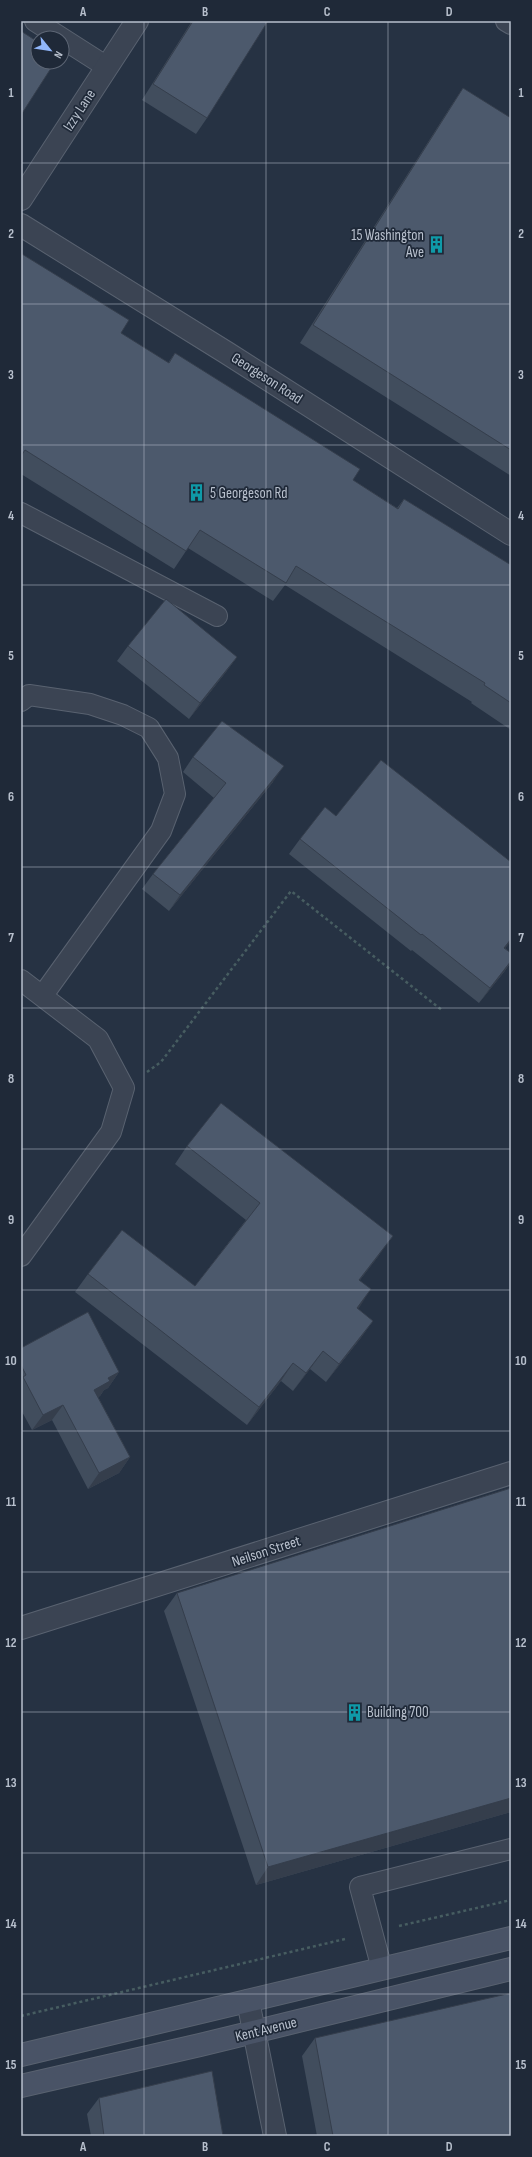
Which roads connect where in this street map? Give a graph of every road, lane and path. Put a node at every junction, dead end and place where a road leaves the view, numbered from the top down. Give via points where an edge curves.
1 (36, 21) edge
2 (137, 21) edge
3 (506, 21) edge
4 (511, 24) edge
5 (108, 67) junction
6 (21, 199) edge
7 (21, 225) edge
8 (21, 513) edge
9 (511, 534) edge
10 (217, 616) dead end
11 (21, 701) edge
12 (21, 980) edge
13 (42, 995) junction
14 (443, 1011) dead end
15 (124, 1088) junction
16 (21, 1256) edge
17 (511, 1473) edge
18 (21, 1628) edge
19 (511, 1849) edge
20 (511, 1900) edge
21 (372, 1933) junction
22 (511, 1938) edge
23 (382, 1969) junction
24 (511, 1969) edge
25 (248, 2001) junction
26 (21, 2016) edge
27 (255, 2032) junction
28 (21, 2055) edge
29 (21, 2086) edge
30 (275, 2136) edge

1 - 5 lane
2 - 5 street, Izzy Lane
3 - 4 lane
5 - 6 street, Izzy Lane
7 - 9 street, Georgeson Road
8 - 10 lane
11 - 13 lane via 29,695 90,704 123,715 149,728 168,758 175,794 161,831
12 - 13 lane
13 - 15 lane via 98,1039
14 - 15 path via 291,892 161,1062
15 - 16 lane via 111,1132
17 - 18 street, Neilson Street
19 - 21 lane via 360,1887
20 - 21 path
21 - 23 lane
21 - 26 path
22 - 23 main road, Kent Avenue
23 - 25 main road, Kent Avenue
24 - 27 main road, Kent Avenue
25 - 27 street
25 - 28 main road, Kent Avenue
27 - 29 main road, Kent Avenue
27 - 30 street

